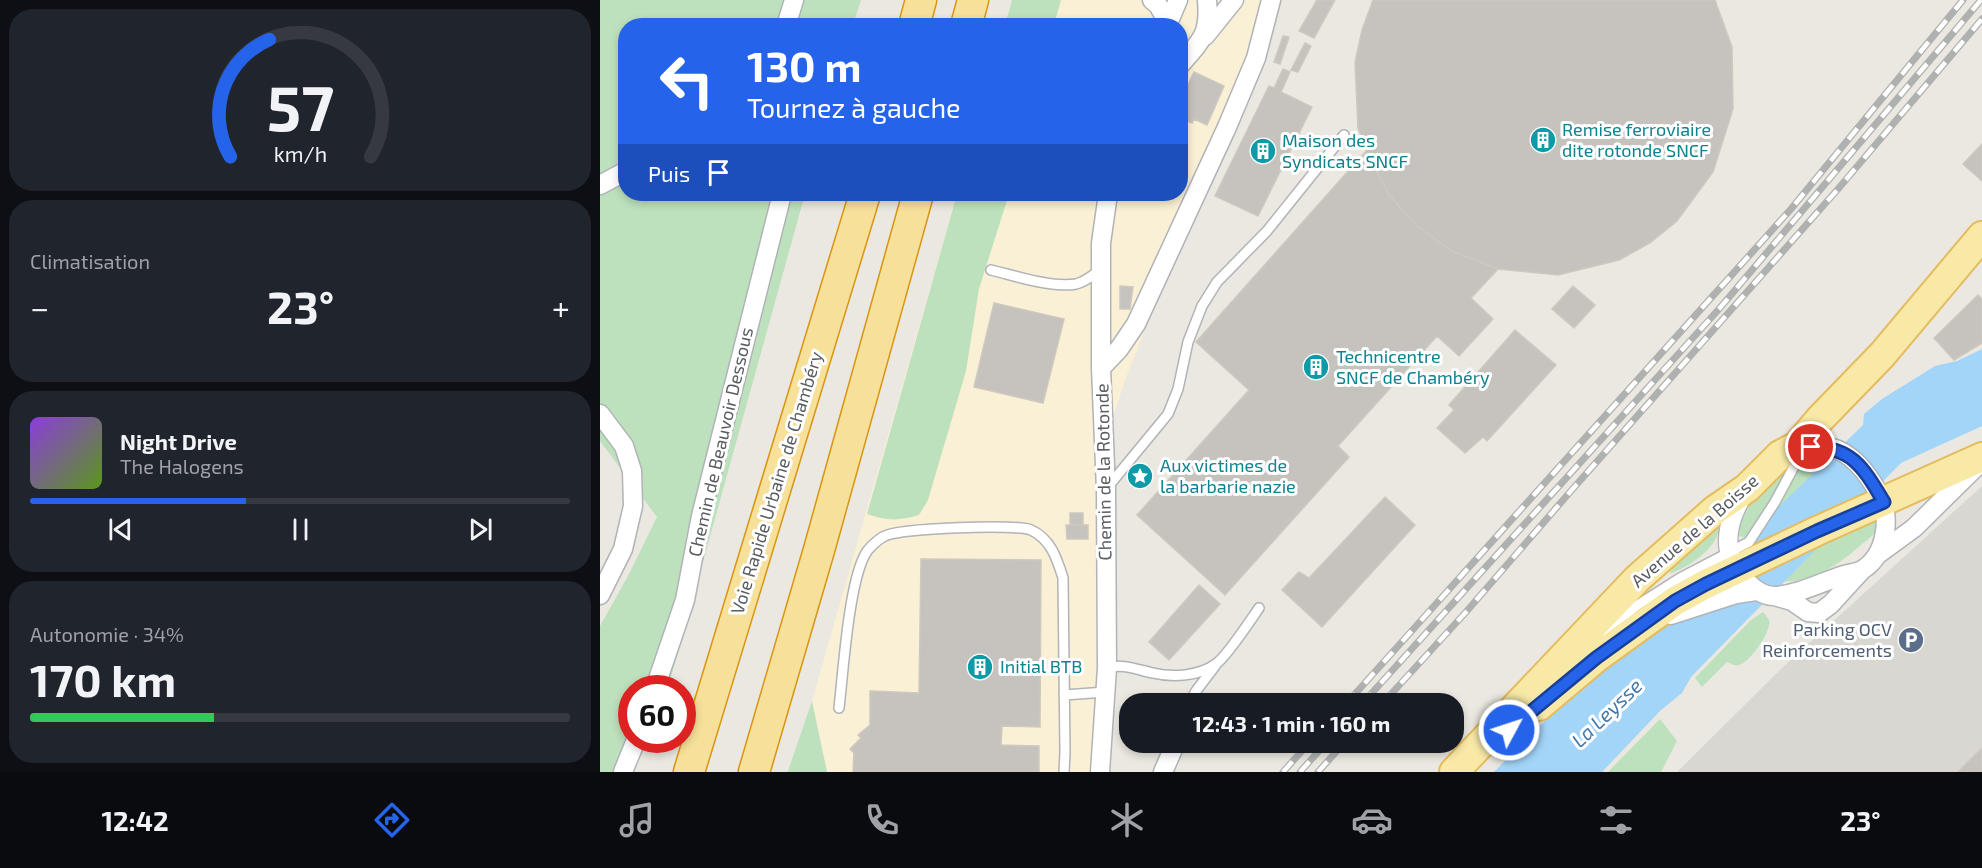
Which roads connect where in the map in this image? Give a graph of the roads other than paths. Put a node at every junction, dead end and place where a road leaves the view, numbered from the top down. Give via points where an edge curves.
1 (794, 0) edge
2 (905, 0) edge
3 (921, 0) edge
4 (973, 0) edge
5 (1152, 0) edge
6 (1178, 0) edge
7 (1207, 0) edge
8 (1234, 0) edge
9 (1271, 0) edge
10 (788, 18) edge
11 (902, 18) edge
12 (916, 18) edge
13 (968, 18) edge
14 (1165, 18) edge
15 (1170, 18) edge
16 (1202, 39) junction
17 (1188, 56) edge
18 (1344, 135) dead end
19 (618, 175) edge
20 (600, 185) edge
21 (780, 201) edge
22 (863, 201) edge
23 (916, 201) edge
24 (1107, 201) edge
25 (1982, 236) edge
26 (992, 270) dead end
27 (1100, 270) junction
28 (1101, 368) junction
29 (600, 414) edge
30 (1797, 446) junction
31 (1982, 459) edge
32 (1747, 488) junction
33 (1106, 490) junction
34 (1884, 502) junction
35 (1732, 562) junction
36 (1868, 564) junction
37 (1764, 594) junction
38 (600, 595) edge
39 (1259, 608) dead end
40 (1636, 630) junction
41 (1594, 641) dead end
42 (1585, 648) dead end
43 (1218, 663) junction
44 (1107, 668) junction
45 (659, 675) edge
46 (1106, 692) junction
47 (1195, 693) edge
48 (1064, 695) junction
49 (1543, 702) junction
50 (839, 708) dead end
51 (1103, 751) junction
52 (631, 753) edge
53 (1171, 753) edge
54 (623, 772) edge
55 (689, 772) edge
56 (754, 772) edge
57 (1064, 772) edge
58 (1100, 772) edge
59 (1114, 772) edge
60 (1163, 772) edge
61 (1456, 772) edge

1 - 10 street
2 - 11 highway
3 - 12 highway
4 - 13 highway
5 - 14 street
6 - 15 street
7 - 16 street via 1208,20
8 - 16 street
9 - 28 street via 1256,58 1141,314 1119,349
16 - 17 street
18 - 33 lane via 1267,231 1217,282 1202,306 1188,342 1168,414
19 - 20 street
21 - 45 street, Chemin de Beauvoir Dessous via 700,516 685,600
22 - 55 highway, Voie Rapide Urbaine de Chambéry
23 - 56 highway
24 - 27 street, Chemin de la Rotonde
25 - 30 main road, Avenue de la Boisse via 1882,355
26 - 27 lane via 1044,282 1074,284
27 - 28 street, Chemin de la Rotonde
28 - 33 street, Chemin de la Rotonde
29 - 38 street via 624,446 632,471 633,506 623,549
30 - 32 main road, Avenue de la Boisse via 1780,455
30 - 34 street via 1828,447 1845,453
30 - 35 lane via 1797,461 1775,502
31 - 34 main road
31 - 36 street via 1914,528
32 - 35 street via 1728,529
32 - 61 main road, Avenue de la Boisse via 1715,510 1637,579
33 - 44 street, Chemin de la Rotonde
34 - 35 main road
34 - 36 street via 1887,528
35 - 37 street
35 - 40 main road
35 - 41 lane via 1680,578 1636,606
36 - 37 street via 1790,593
36 - 37 street via 1819,614
37 - 40 street via 1736,594 1679,611
39 - 43 lane
40 - 49 main road
42 - 49 lane
43 - 44 lane via 1182,676 1116,665
43 - 47 lane
44 - 46 street, Chemin de la Rotonde
46 - 48 lane
46 - 51 street, Chemin de la Rotonde
48 - 50 lane via 1063,578 1045,539 1030,529 906,530 885,536 867,551 856,580
48 - 57 lane
49 - 61 main road
51 - 58 street, Chemin de la Rotonde
51 - 59 street
52 - 54 street
53 - 60 street

